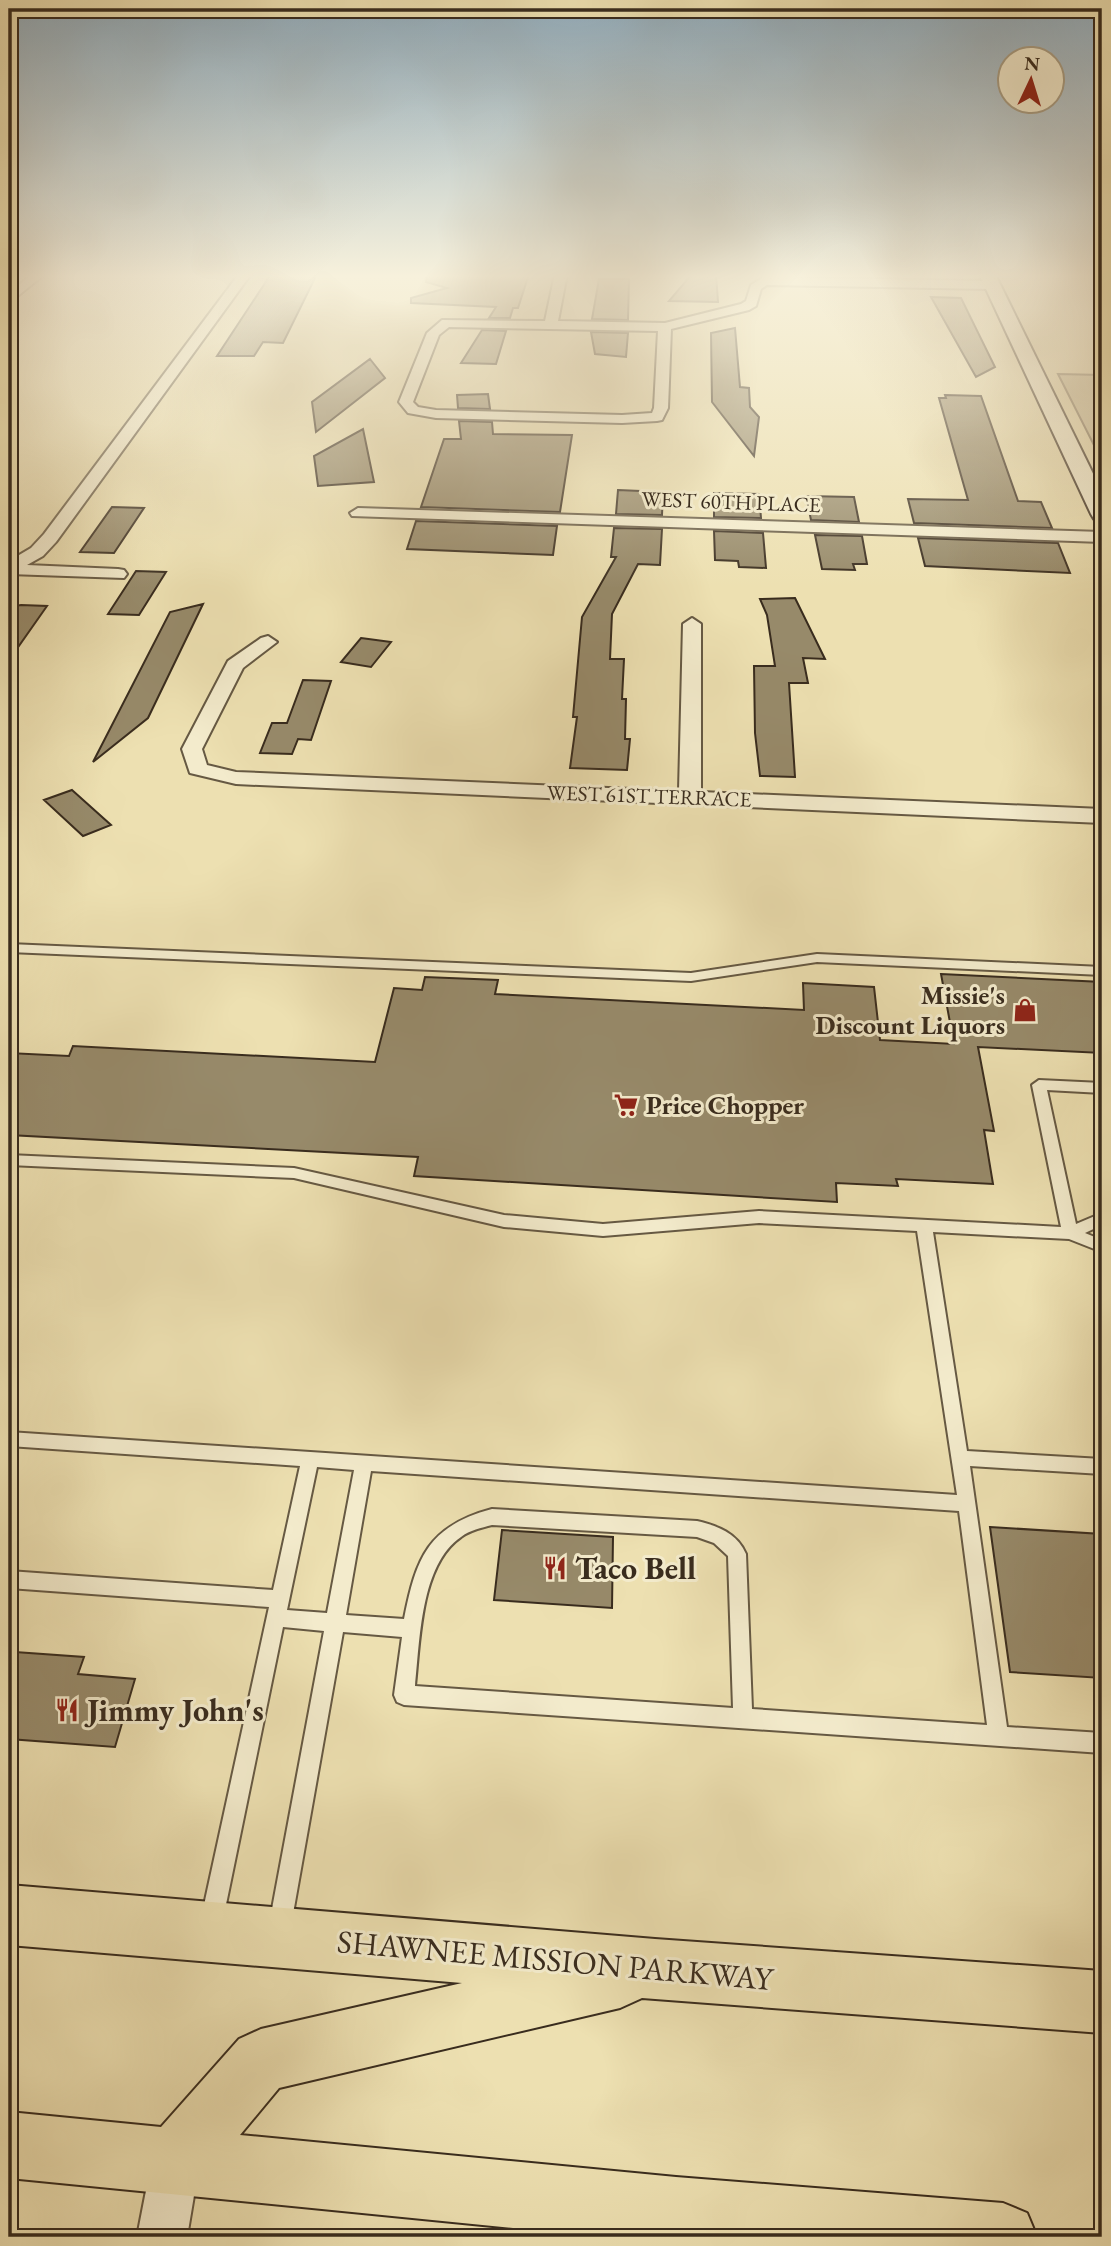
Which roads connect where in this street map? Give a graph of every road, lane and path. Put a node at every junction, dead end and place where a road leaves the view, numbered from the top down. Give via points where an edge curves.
1 (168, 379) edge
2 (415, 379) edge
3 (662, 379) edge
4 (1042, 379) edge
5 (1094, 478) edge
6 (358, 513) dead end
7 (1102, 514) edge
8 (1102, 537) edge
9 (9, 569) edge
10 (118, 574) dead end
11 (692, 624) dead end
12 (268, 642) dead end
13 (690, 797) junction
14 (1102, 816) edge
15 (9, 948) edge
16 (1102, 971) edge
17 (1102, 1088) edge
18 (9, 1160) edge
19 (1102, 1219) edge
20 (924, 1225) junction
21 (1070, 1233) junction
22 (1102, 1246) edge
23 (9, 1439) edge
24 (310, 1458) junction
25 (960, 1458) junction
26 (364, 1463) junction
27 (1102, 1466) edge
28 (967, 1504) junction
29 (9, 1579) edge
30 (278, 1609) junction
31 (334, 1624) junction
32 (412, 1629) junction
33 (743, 1718) junction
34 (998, 1736) junction
35 (1102, 1743) edge
36 (9, 1915) edge
37 (209, 1931) junction
38 (278, 1937) junction
39 (654, 1969) junction
40 (1102, 2002) edge
41 (9, 2145) edge
42 (176, 2160) junction
43 (162, 2237) edge
44 (1003, 2237) edge

1 - 9 street via 50,538
2 - 3 street via 406,402 413,410 622,419 657,417
4 - 5 main road
5 - 7 main road
6 - 8 street, WEST 60TH PLACE
9 - 10 street
11 - 13 street
12 - 13 street, WEST 61ST TERRACE via 235,665 192,748 197,769 236,778
13 - 14 street, WEST 61ST TERRACE
15 - 16 lane via 691,977 817,958
17 - 21 lane via 1039,1085
18 - 20 lane via 294,1173 504,1222 603,1230 759,1217
19 - 21 lane
20 - 21 lane
20 - 25 lane
21 - 22 lane
23 - 24 lane
24 - 26 lane
24 - 30 lane
25 - 27 lane
25 - 28 lane
26 - 28 lane
26 - 31 lane
28 - 34 lane
29 - 30 lane
30 - 31 lane
30 - 37 lane
31 - 32 lane
31 - 38 lane
32 - 33 lane via 404,1695
32 - 33 lane via 427,1565 450,1534 478,1519 684,1528 717,1534 737,1554
33 - 34 lane
34 - 35 lane
36 - 37 highway, SHAWNEE MISSION PARKWAY
37 - 38 highway, SHAWNEE MISSION PARKWAY
38 - 39 highway, SHAWNEE MISSION PARKWAY
39 - 40 highway, SHAWNEE MISSION PARKWAY
39 - 42 highway via 261,2061
41 - 42 highway
42 - 43 street
42 - 44 highway via 676,2211

